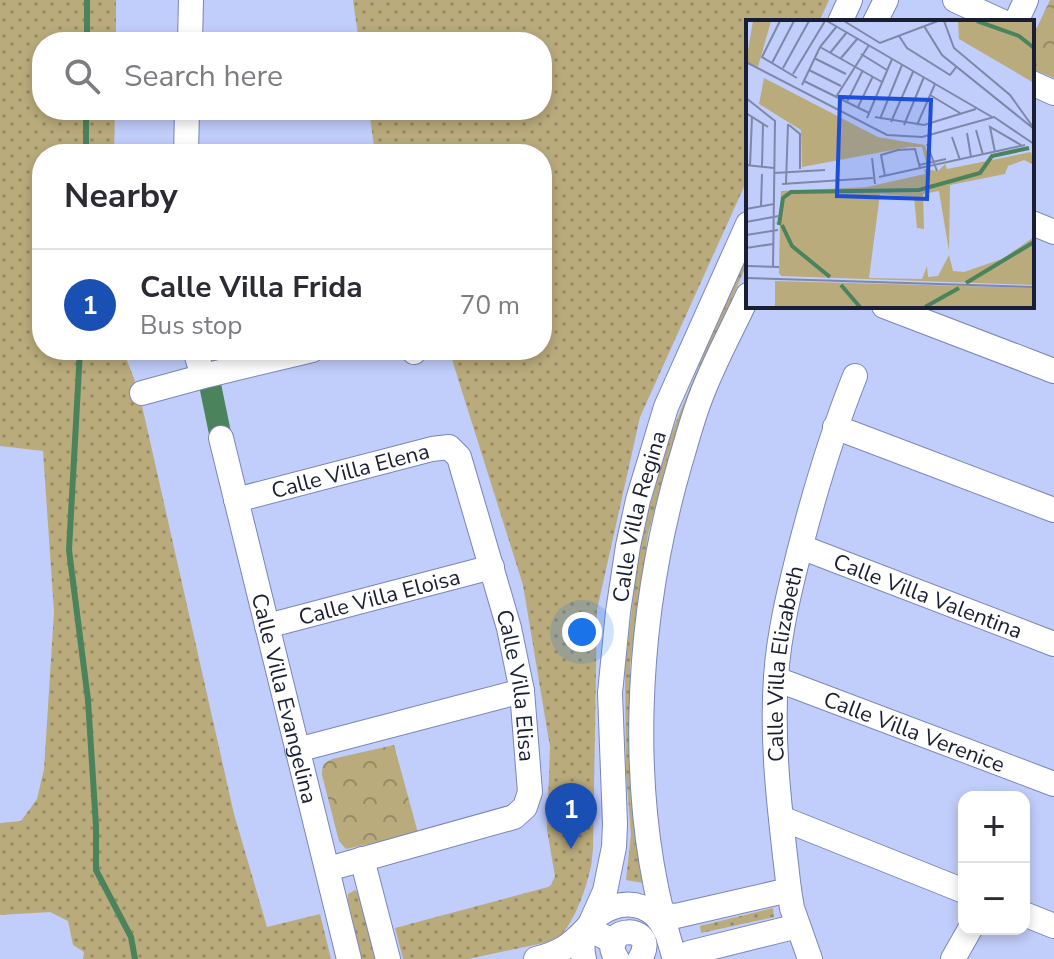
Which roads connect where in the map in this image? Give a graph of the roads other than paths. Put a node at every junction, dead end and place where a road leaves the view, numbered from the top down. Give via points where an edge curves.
1 (191, 0) edge
2 (850, 0) edge
3 (955, 0) edge
4 (1026, 0) edge
5 (841, 20) edge
6 (999, 20) edge
7 (1017, 20) edge
8 (190, 32) edge
9 (1034, 84) edge
10 (1054, 93) edge
11 (193, 120) edge
12 (188, 144) edge
13 (1034, 224) edge
14 (746, 228) edge
15 (1054, 232) edge
16 (746, 299) edge
17 (892, 308) edge
18 (198, 360) edge
19 (270, 360) edge
20 (1054, 371) edge
21 (203, 376) junction
22 (855, 376) dead end
23 (142, 393) dead end
24 (835, 427) junction
25 (221, 438) dead end
26 (459, 457) joint
27 (236, 500) junction
28 (1054, 510) edge
29 (801, 547) junction
30 (492, 567) junction
31 (267, 626) junction
32 (1054, 644) edge
33 (776, 679) junction
34 (522, 691) junction
35 (297, 750) junction
36 (1054, 784) edge
37 (781, 818) junction
38 (362, 859) junction
39 (328, 869) junction
40 (958, 889) edge
41 (789, 890) junction
42 (1030, 916) edge
43 (798, 926) junction
44 (1054, 926) edge
45 (967, 935) edge
46 (632, 942) edge
47 (349, 959) edge
48 (388, 959) edge
49 (536, 959) edge
50 (810, 959) edge
51 (953, 959) edge

1 - 8 street
2 - 5 street
3 - 6 street
4 - 7 street
9 - 10 street
11 - 12 street
13 - 15 street
14 - 46 street, Calle Villa Regina via 666,407 635,516 618,612 610,693 614,847 605,891
16 - 46 street, Calle Villa Regina via 689,432 649,603 641,734 648,831
17 - 20 street
18 - 21 street
19 - 21 street
21 - 23 street
22 - 24 street, Calle Villa Elizabeth
24 - 28 street
24 - 29 street, Calle Villa Elizabeth
25 - 27 street, Calle Villa Evangelina
26 - 27 street, Calle Villa Elena via 442,447
26 - 30 street, Calle Villa Elisa
27 - 31 street, Calle Villa Evangelina
29 - 32 street, Calle Villa Valentina
29 - 33 street, Calle Villa Elizabeth
30 - 31 street, Calle Villa Eloisa
30 - 34 street, Calle Villa Elisa
31 - 35 street, Calle Villa Evangelina
33 - 36 street, Calle Villa Verenice
33 - 37 street, Calle Villa Elizabeth
34 - 35 street
34 - 38 street, Calle Villa Elisa via 530,792 520,812
35 - 39 street, Calle Villa Evangelina
37 - 40 street
37 - 41 street, Calle Villa Elizabeth
38 - 39 street, Calle Villa Elisa
38 - 48 street
39 - 47 street, Calle Villa Evangelina
41 - 43 street, Calle Villa Elizabeth
41 - 46 street via 684,915
42 - 44 street
43 - 46 street via 689,953
43 - 50 street, Calle Villa Elizabeth
45 - 51 street
46 - 49 street via 563,950

